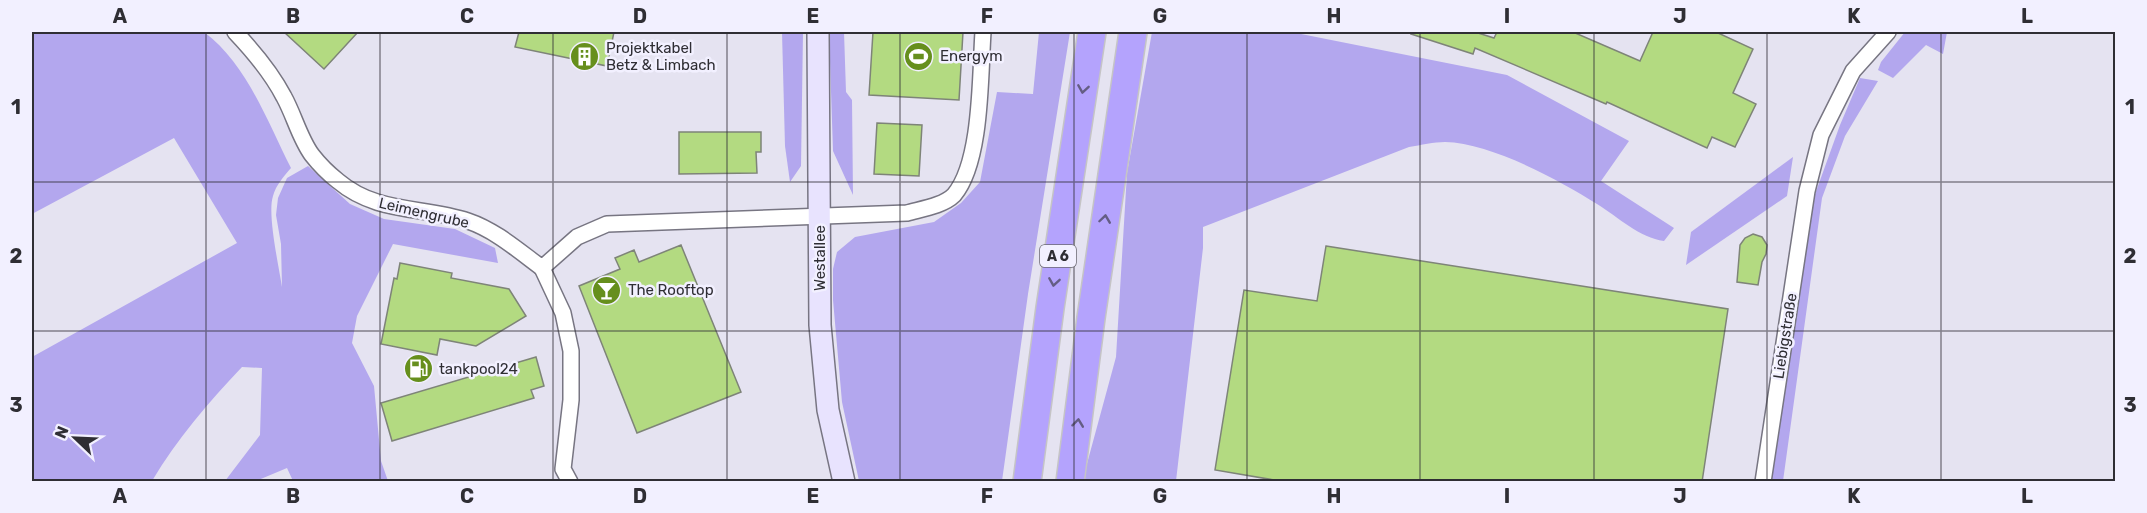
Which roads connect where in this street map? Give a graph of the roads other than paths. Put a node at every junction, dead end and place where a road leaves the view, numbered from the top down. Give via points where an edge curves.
1 (235, 32) edge
2 (818, 32) edge
3 (984, 32) edge
4 (1092, 32) edge
5 (1133, 32) edge
6 (1888, 32) edge
7 (820, 217) junction
8 (542, 268) junction
9 (570, 482) edge
10 (844, 482) edge
11 (1027, 482) edge
12 (1070, 482) edge
13 (1763, 482) edge

1 - 8 street, Leimengrube via 260,58 285,98 311,155 339,182 389,207 470,222 506,241
2 - 7 main road, Westallee
3 - 7 street via 975,144 965,177 952,196 935,206 906,213
4 -> 11 highway, A 6
12 -> 5 highway, A 6
6 - 13 street, Liebigstraße via 1853,71 1821,135 1807,191
7 - 8 street via 607,224 577,237
7 - 10 main road, Westallee via 820,325 828,410
8 - 9 street, Leimengrube via 563,313 571,351 571,400 563,469

